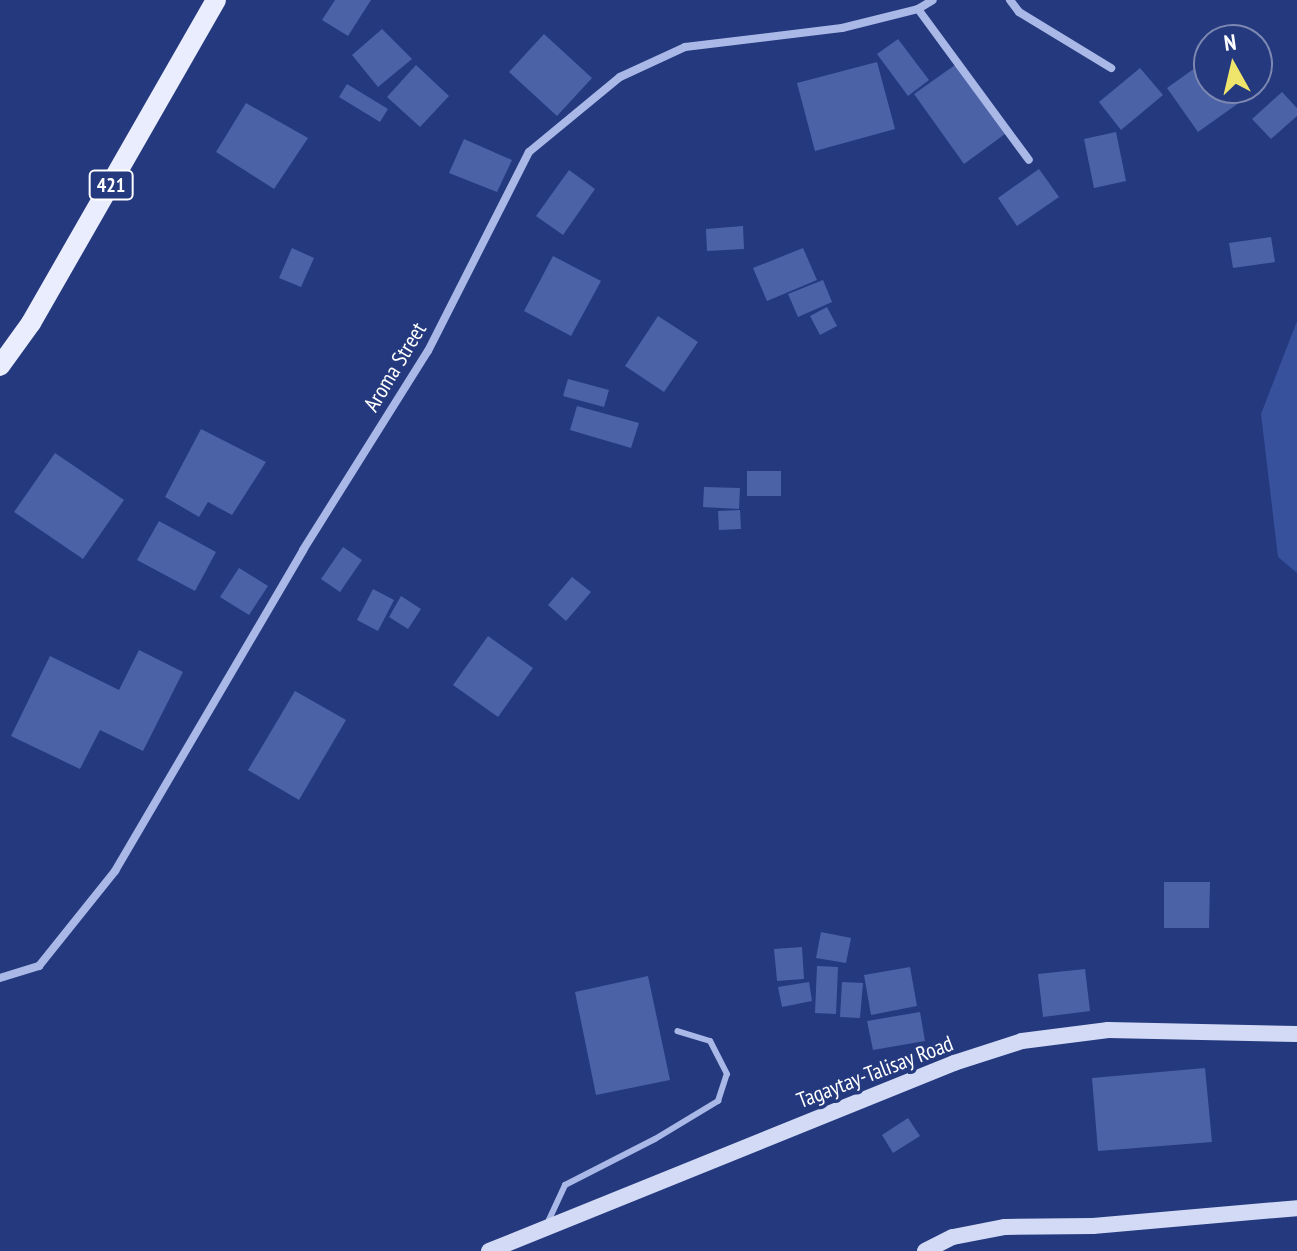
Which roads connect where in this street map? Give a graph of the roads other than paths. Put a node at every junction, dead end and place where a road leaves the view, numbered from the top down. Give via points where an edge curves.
1 (216, 0) edge
2 (933, 0) edge
3 (1010, 0) edge
4 (918, 9) junction
5 (1111, 68) dead end
6 (1029, 160) dead end
7 (0, 366) edge
8 (0, 978) edge
9 (678, 1031) dead end
10 (1297, 1034) edge
11 (1297, 1208) edge
12 (546, 1226) junction
13 (489, 1251) edge
14 (925, 1251) edge

1 - 7 main road, 421 via 31,323
2 - 4 street, Aroma Street
3 - 5 street via 1019,12
4 - 6 street
4 - 8 street, Aroma Street via 842,28 685,47 620,77 529,152 428,351 303,550 115,871 39,966
9 - 12 lane via 710,1041 727,1074 718,1101 565,1185
10 - 12 main road, Tagaytay-Talisay Road via 1108,1030 1022,1041 954,1063
11 - 14 main road via 978,1230
12 - 13 main road, Tagaytay-Talisay Road

